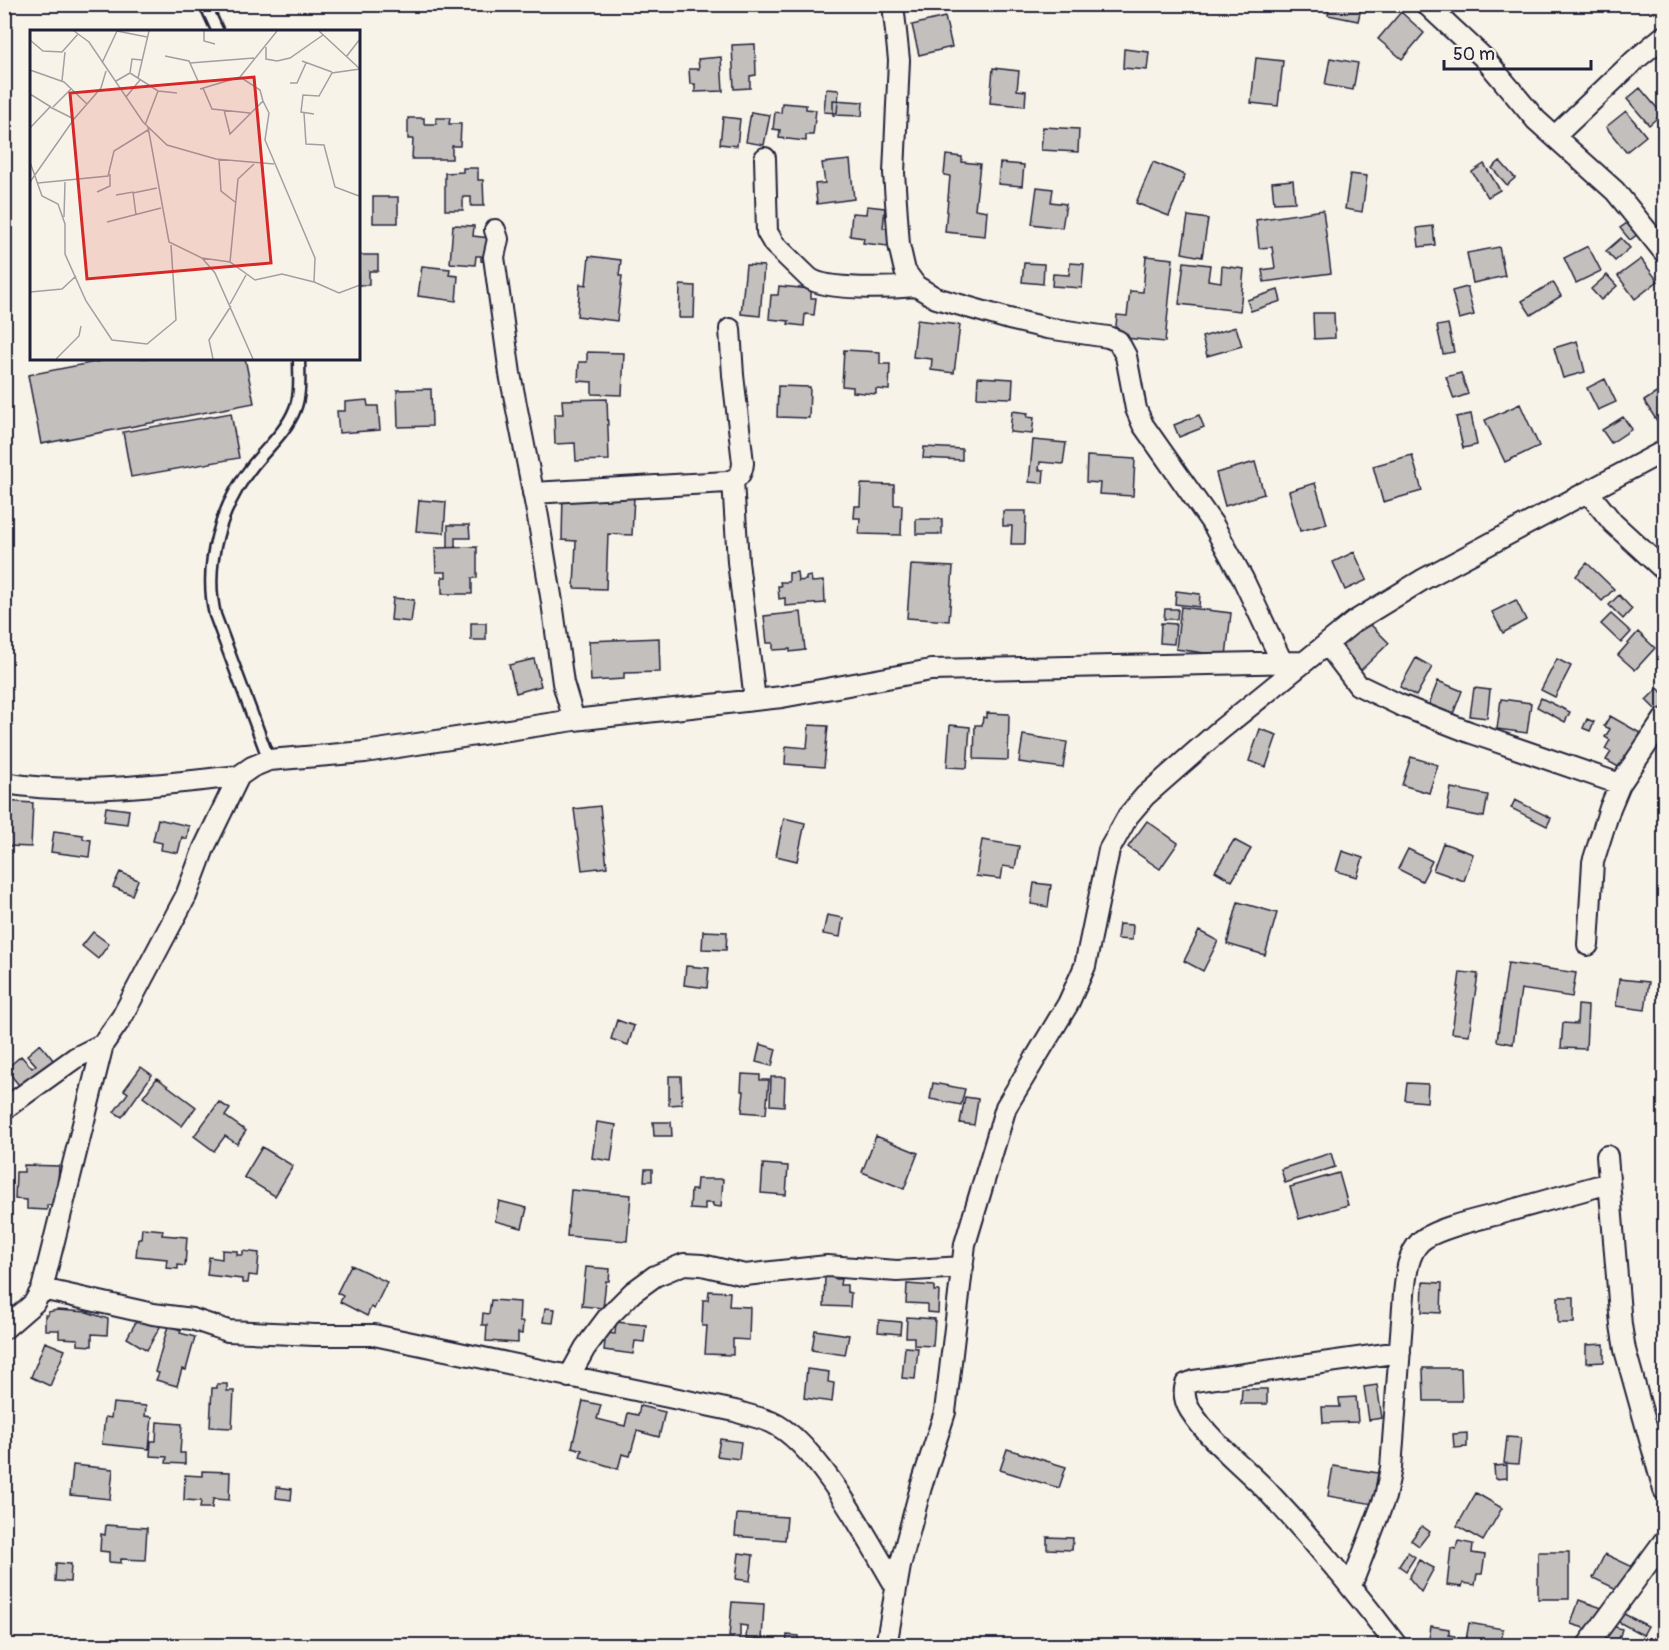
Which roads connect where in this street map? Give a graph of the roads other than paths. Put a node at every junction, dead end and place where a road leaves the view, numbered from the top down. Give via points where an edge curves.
1 (205, 4) edge
2 (893, 4) edge
3 (1433, 7) edge
4 (217, 30) edge
5 (1665, 36) edge
6 (1555, 136) junction
7 (765, 158) dead end
8 (495, 230) dead end
9 (1665, 252) edge
10 (916, 286) junction
11 (730, 329) dead end
12 (299, 360) edge
13 (1665, 451) edge
14 (733, 480) junction
15 (1588, 492) junction
16 (533, 493) junction
17 (1665, 570) edge
18 (1327, 644) junction
19 (1282, 662) junction
20 (1303, 662) junction
21 (755, 700) junction
22 (1665, 718) edge
23 (574, 720) junction
24 (269, 760) junction
25 (239, 776) junction
26 (4, 783) edge
27 (1620, 784) junction
28 (1588, 945) dead end
29 (103, 1044) junction
30 (4, 1109) edge
31 (1607, 1156) dead end
32 (1609, 1183) junction
33 (963, 1267) junction
34 (42, 1289) junction
35 (4, 1329) edge
36 (1400, 1352) junction
37 (569, 1377) junction
38 (1665, 1490) edge
39 (1665, 1541) edge
40 (1351, 1586) junction
41 (896, 1587) junction
42 (886, 1646) edge
43 (1397, 1646) edge
44 (1587, 1646) edge

1 - 4 lane
2 - 10 street via 899,60 894,173 899,245 905,271
3 - 6 street
5 - 6 street
6 - 9 street via 1615,191
7 - 10 street via 767,232 809,278 850,287
8 - 16 street via 498,239 494,257 510,374
10 - 19 street via 936,298 1009,319 1118,341 1126,356 1143,425 1214,526
11 - 14 street via 743,463 743,472
12 - 24 lane via 294,412 238,485 221,526 210,572 215,615
13 - 15 street
14 - 16 street
14 - 21 street via 738,562
15 - 17 street via 1613,523
15 - 18 street via 1424,579 1355,621
16 - 23 street via 563,683
18 - 20 street
18 - 27 street via 1358,685 1469,732
19 - 20 street
19 - 21 street via 931,670
20 - 33 street via 1145,796 1128,816 1109,850 1085,966 1068,1004 1006,1107 965,1244
21 - 23 street
22 - 27 street
23 - 24 street via 365,752
24 - 25 street
25 - 26 street via 95,790
25 - 29 street via 186,896 122,1017
27 - 28 street via 1593,862
29 - 30 street via 75,1058
29 - 34 street
31 - 32 street
32 - 36 street via 1462,1223 1421,1241 1407,1271
32 - 38 street via 1624,1342
33 - 37 street via 897,1271 827,1266 745,1275 684,1264 655,1276 633,1292 609,1316
33 - 41 street via 945,1412
34 - 35 street via 34,1303
34 - 37 street via 192,1319 228,1331 374,1335
36 - 40 street via 1389,1478
36 - 40 street via 1194,1381 1186,1384 1183,1393 1190,1409 1226,1453 1267,1491
37 - 41 street via 735,1411 772,1423 806,1448 834,1485
39 - 44 street
40 - 43 street
41 - 42 street

